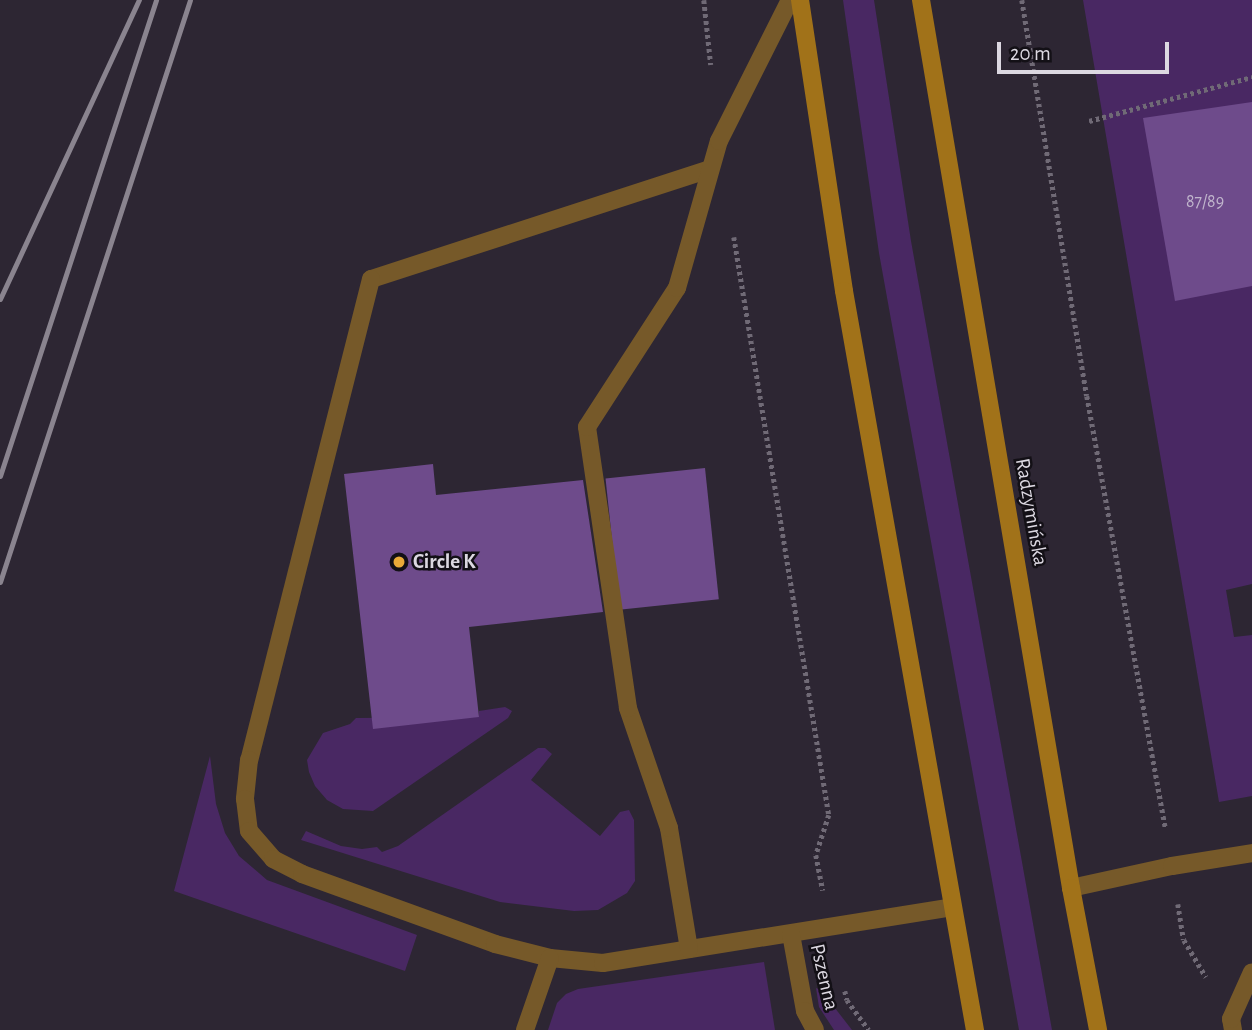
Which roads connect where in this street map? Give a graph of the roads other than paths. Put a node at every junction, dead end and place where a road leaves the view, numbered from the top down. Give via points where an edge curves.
1 (790, 0) edge
2 (800, 0) edge
3 (922, 0) edge
4 (710, 169) junction
5 (1252, 853) edge
6 (1071, 888) junction
7 (953, 907) junction
8 (791, 934) junction
9 (688, 949) junction
10 (550, 958) junction
11 (1252, 972) edge
12 (1232, 1025) edge
13 (525, 1030) edge
14 (815, 1030) edge
15 (975, 1030) edge
16 (1098, 1030) edge

1 - 4 street via 719,141
2 - 7 main road via 844,291
3 - 6 main road, Radzymińska
4 - 9 street via 677,288 587,427 628,708 669,828
4 - 10 street via 371,279 249,760 249,831 273,859 302,874 482,940
5 - 6 street
6 - 16 main road, Radzymińska
7 - 8 street
7 - 15 main road
8 - 9 street
8 - 14 street, Pszenna via 806,1011
9 - 10 street via 603,963
10 - 13 street
11 - 12 street

